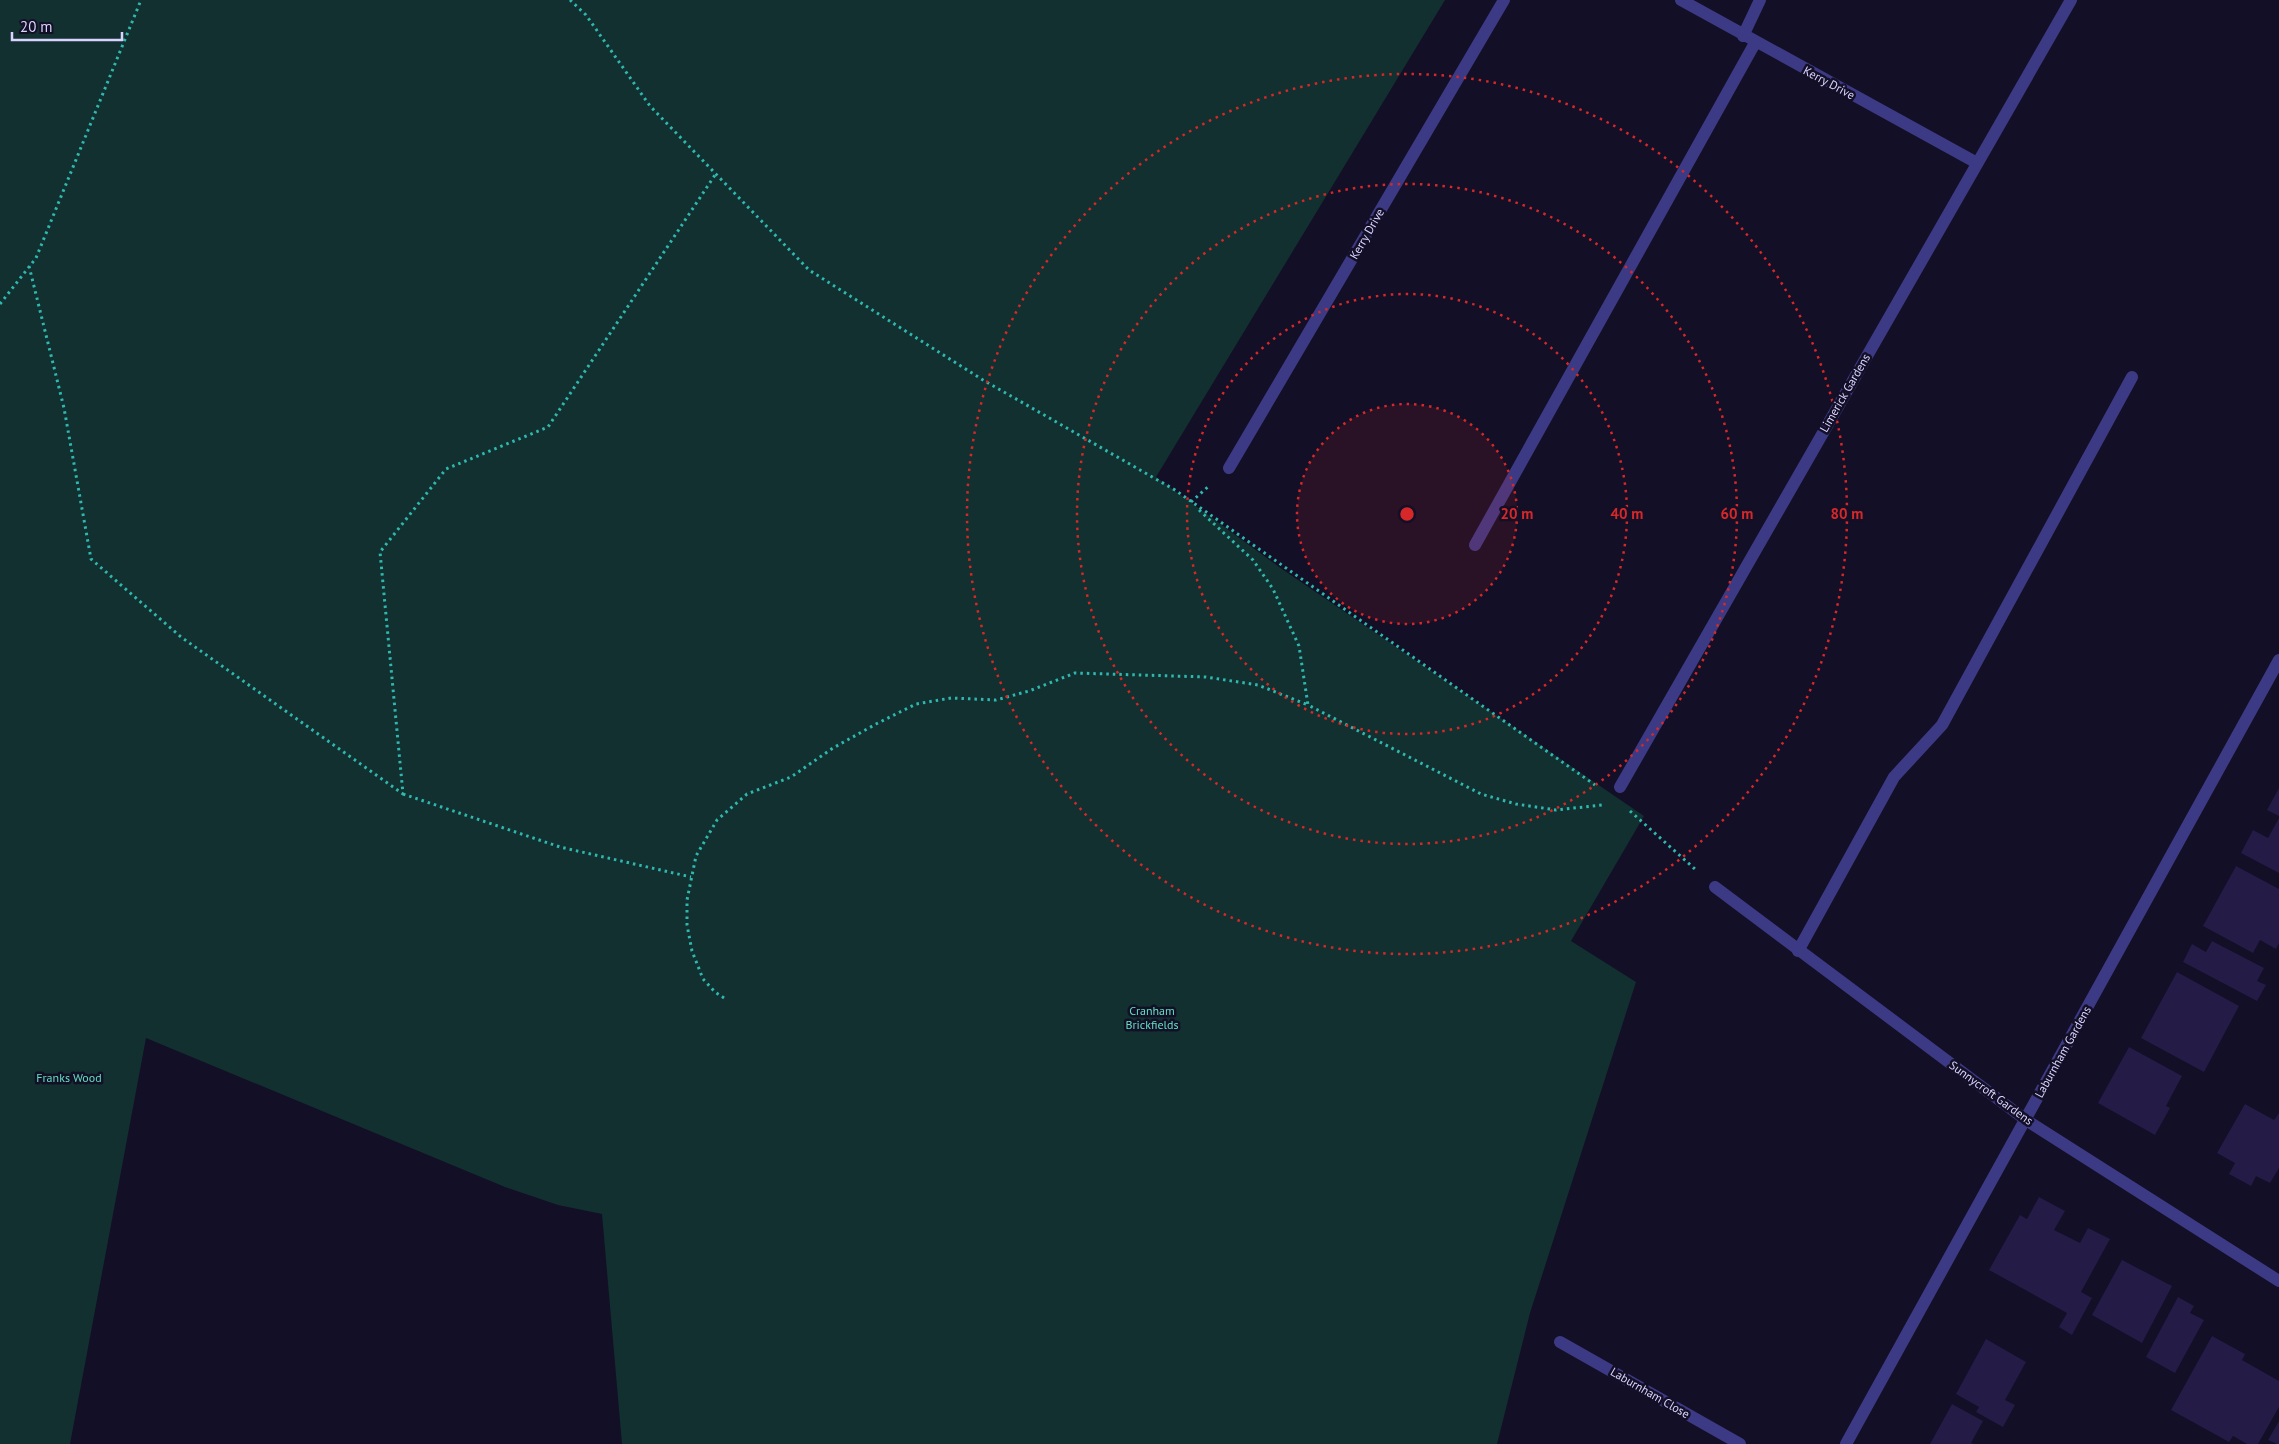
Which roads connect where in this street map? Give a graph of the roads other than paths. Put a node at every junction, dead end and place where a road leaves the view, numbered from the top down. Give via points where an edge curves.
1 (1504, 0) edge
2 (1681, 0) edge
3 (1760, 0) edge
4 (2071, 0) edge
5 (1743, 36) junction
6 (1755, 43) junction
7 (1977, 163) junction
8 (2132, 377) dead end
9 (1229, 468) road end
10 (1475, 545) dead end
11 (2279, 660) edge
12 (1620, 787) road end
13 (1715, 887) road end
14 (1798, 951) junction
15 (2026, 1120) junction
16 (2279, 1281) edge
17 (1560, 1342) dead end
18 (1740, 1444) edge
19 (1846, 1444) edge

1 - 9 street, Kerry Drive
2 - 5 street, Kerry Drive
3 - 5 street
4 - 7 street, Limerick Gardens
5 - 6 street, Kerry Drive
6 - 7 street, Kerry Drive
6 - 10 street
7 - 12 street, Limerick Gardens
8 - 14 street via 1942,725 1894,777
11 - 15 street, Laburnham Gardens
13 - 14 street, Sunnycroft Gardens
14 - 15 street, Sunnycroft Gardens
15 - 16 street, Sunnycroft Gardens
15 - 19 street, Laburnham Gardens
17 - 18 street, Laburnham Close

